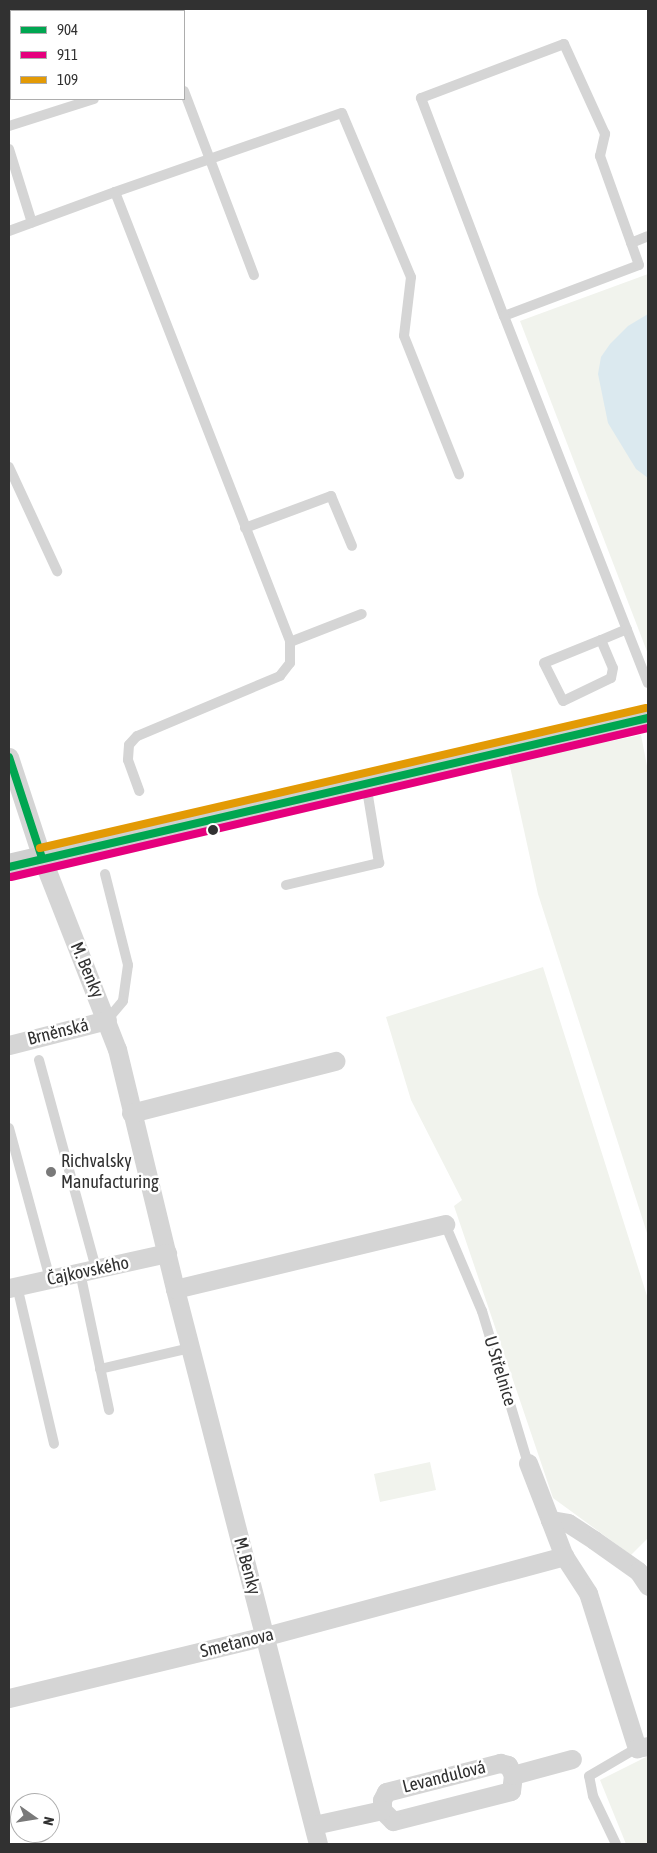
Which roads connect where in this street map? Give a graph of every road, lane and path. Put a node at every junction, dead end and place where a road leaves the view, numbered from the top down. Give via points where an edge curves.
1 (185, 95) edge
2 (91, 100) edge
3 (9, 126) edge
4 (9, 149) edge
5 (209, 160) junction
6 (115, 192) junction
7 (32, 222) junction
8 (9, 231) edge
9 (648, 236) edge
10 (631, 243) junction
11 (254, 274) dead end
12 (504, 316) junction
13 (9, 467) edge
14 (459, 474) dead end
15 (246, 528) junction
16 (352, 546) dead end
17 (57, 571) dead end
18 (362, 614) dead end
19 (627, 629) junction
20 (602, 640) junction
21 (290, 642) junction
22 (648, 683) edge
23 (648, 718) edge
24 (9, 757) edge
25 (366, 783) junction
26 (139, 791) dead end
27 (42, 858) junction
28 (9, 866) edge
29 (105, 874) dead end
30 (286, 885) dead end
31 (107, 1020) junction
32 (9, 1045) edge
33 (39, 1060) dead end
34 (335, 1061) dead end
35 (131, 1113) junction
36 (9, 1128) edge
37 (445, 1224) joint
38 (167, 1253) junction
39 (88, 1271) junction
40 (50, 1279) junction
41 (13, 1287) edge
42 (174, 1289) junction
43 (190, 1348) junction
44 (100, 1369) junction
45 (109, 1410) dead end
46 (54, 1444) dead end
47 (528, 1463) joint
48 (550, 1520) junction
49 (564, 1556) junction
50 (648, 1586) edge
51 (266, 1636) junction
52 (9, 1698) edge
53 (643, 1747) edge
54 (572, 1759) dead end
55 (512, 1775) junction
56 (382, 1810) junction
57 (314, 1825) junction
58 (318, 1844) edge
59 (616, 1844) edge

1 - 5 lane
2 - 3 lane
4 - 7 lane
5 - 6 lane
5 - 11 lane
5 - 14 lane via 342,113 411,277 404,336
6 - 7 lane
6 - 15 lane
7 - 8 lane
9 - 10 lane
10 - 12 lane via 639,265
10 - 12 lane via 600,156 605,134 564,44 421,98
12 - 19 lane
13 - 17 lane
15 - 16 lane via 331,496
15 - 21 lane
18 - 21 lane
19 - 20 lane
19 - 22 lane
20 - 20 lane via 544,663 563,700 611,678 613,668
21 - 26 lane via 290,663 280,676 137,736 129,745 128,760
23 - 25 main road
24 - 27 street, M. Benky
25 - 27 main road
25 - 30 lane via 379,863
27 - 28 main road
27 - 31 street, M. Benky
29 - 31 lane via 128,965 123,1001
31 - 32 street, Brněnská
31 - 35 street, M. Benky
33 - 39 lane
34 - 35 street
35 - 38 street, M. Benky
36 - 40 lane
37 - 42 street
37 - 47 lane, U Střelnice via 482,1311
38 - 39 street, Čajkovského
38 - 42 street, M. Benky
39 - 40 street, Čajkovského
39 - 44 lane
40 - 41 street, Čajkovského
41 - 46 lane
42 - 43 street, M. Benky
43 - 44 lane
43 - 51 street, M. Benky
44 - 45 lane
47 - 48 street, U Střelnice
48 - 49 street, U Střelnice
48 - 50 street via 568,1523 594,1540 638,1571
49 - 51 street, Smetanova
49 - 53 street, U Střelnice via 588,1593
51 - 52 street, Smetanova
51 - 57 street, M. Benky
53 - 59 lane via 589,1776 593,1796
54 - 55 street
55 - 56 street, Levandulová via 511,1791 393,1821
55 - 56 street, Levandulová via 508,1765 500,1763 386,1792
56 - 57 street, Levandulová
57 - 58 street, M. Benky

